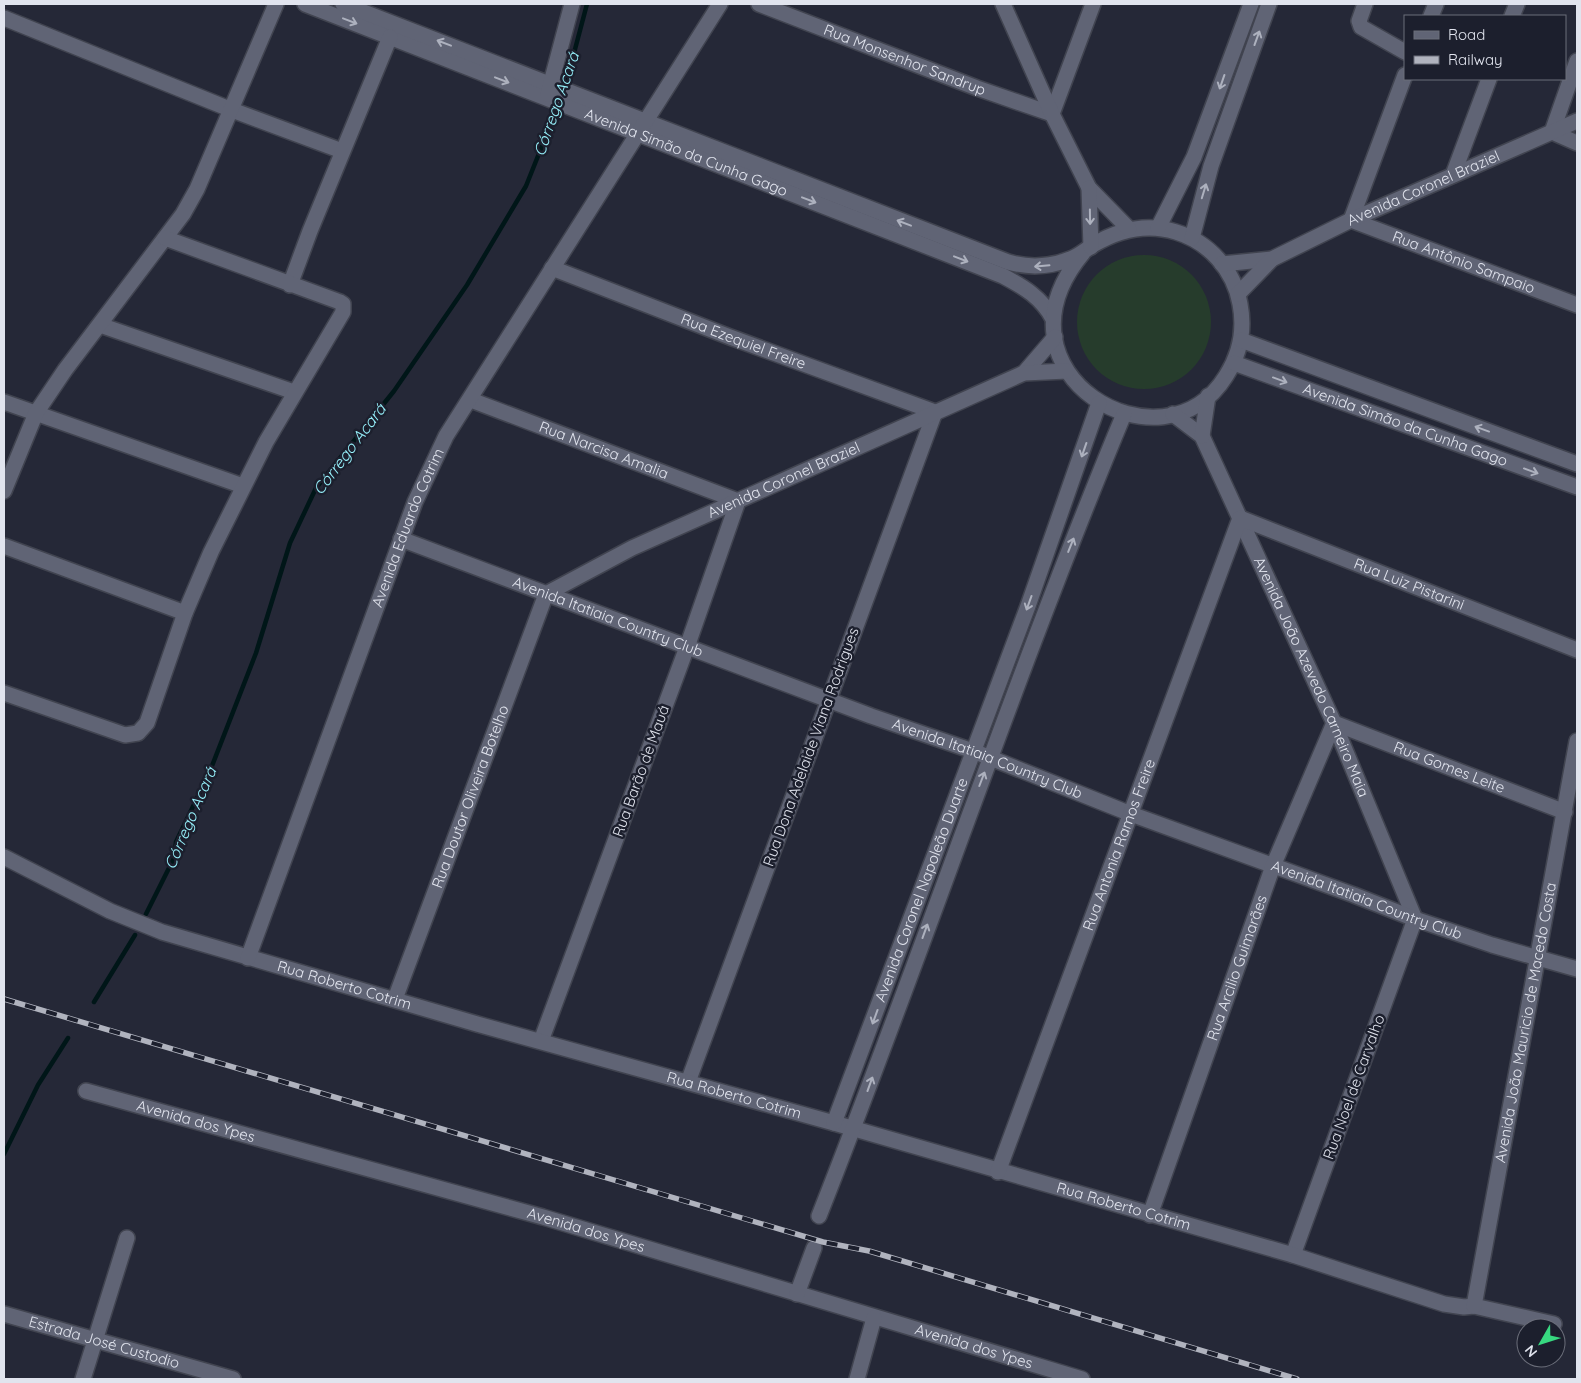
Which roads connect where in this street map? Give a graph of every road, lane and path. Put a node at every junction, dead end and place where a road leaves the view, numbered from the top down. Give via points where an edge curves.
1 (276, 4) edge
2 (305, 4) edge
3 (343, 4) edge
4 (572, 4) edge
5 (720, 4) edge
6 (759, 4) edge
7 (1002, 4) edge
8 (1092, 4) edge
9 (1251, 4) edge
10 (1269, 4) edge
11 (1365, 4) edge
12 (4, 18) edge
13 (390, 37) junction
14 (1404, 51) edge
15 (1577, 61) edge
16 (1404, 78) edge
17 (1489, 80) edge
18 (550, 92) junction
19 (232, 110) junction
20 (1052, 114) junction
21 (1577, 121) edge
22 (641, 128) junction
23 (1552, 132) junction
24 (1577, 143) edge
25 (342, 151) junction
26 (1453, 175) junction
27 (1089, 188) junction
28 (1350, 220) junction
29 (1158, 228) junction
30 (1129, 229) junction
31 (165, 238) junction
32 (1192, 238) junction
33 (1087, 250) junction
34 (1272, 259) junction
35 (1222, 264) junction
36 (552, 268) junction
37 (1005, 269) junction
38 (290, 285) junction
39 (1238, 294) junction
40 (1577, 306) edge
41 (1053, 319) junction
42 (100, 325) junction
43 (1054, 337) junction
44 (1241, 340) junction
45 (1234, 363) junction
46 (1314, 366) junction
47 (1067, 371) junction
48 (1024, 373) junction
49 (1306, 390) junction
50 (294, 392) junction
51 (1208, 396) junction
52 (471, 400) junction
53 (4, 402) edge
54 (1100, 403) junction
55 (935, 412) junction
56 (36, 413) junction
57 (1124, 414) junction
58 (1173, 414) junction
59 (1202, 436) junction
60 (1577, 464) edge
61 (243, 486) junction
62 (1577, 487) edge
63 (4, 490) edge
64 (738, 501) junction
65 (1240, 518) junction
66 (401, 539) junction
67 (4, 546) edge
68 (546, 594) junction
69 (185, 612) junction
70 (687, 647) junction
71 (1577, 650) edge
72 (4, 693) edge
73 (828, 699) junction
74 (1334, 723) junction
75 (1577, 741) edge
76 (973, 751) junction
77 (990, 758) junction
78 (1565, 812) junction
79 (1131, 814) junction
80 (4, 857) edge
81 (1273, 866) junction
82 (1415, 919) junction
83 (248, 958) junction
84 (1536, 958) junction
85 (1577, 969) edge
86 (395, 999) junction
87 (541, 1041) junction
88 (688, 1082) junction
89 (86, 1091) dead end
90 (834, 1123) junction
91 (853, 1129) junction
92 (998, 1172) junction
93 (1150, 1215) junction
94 (819, 1216) dead end
95 (127, 1238) dead end
96 (814, 1248) dead end
97 (1293, 1255) junction
98 (797, 1294) junction
99 (1474, 1306) junction
100 (4, 1314) edge
101 (874, 1318) junction
102 (1527, 1318) edge
103 (95, 1341) junction
104 (84, 1379) edge
105 (233, 1379) edge
106 (857, 1379) edge
107 (1082, 1379) edge

1 - 19 street
2 -> 13 street, Avenida Simão da Cunha Gago
18 -> 3 street, Avenida Simão da Cunha Gago
4 - 18 street
5 - 22 street, Avenida Eduardo Cotrim
6 - 20 street, Rua Monsenhor Sandrup
7 - 20 street
8 - 20 street
9 -> 29 street via 1194,157
32 -> 10 street via 1211,166
11 - 14 street via 1359,21 1361,27
12 - 19 street
13 -> 18 street, Avenida Simão da Cunha Gago
13 - 25 street
15 - 23 street
16 - 28 street
17 - 26 street
18 - 22 street, Avenida Simão da Cunha Gago
19 - 25 street
19 - 31 street via 197,189
20 - 27 street
21 - 23 street, Avenida Coronel Braziel
22 - 36 street, Avenida Eduardo Cotrim
22 - 37 street, Avenida Simão da Cunha Gago
23 - 24 street
23 - 26 street, Avenida Coronel Braziel
25 - 38 street
26 - 28 street, Avenida Coronel Braziel
27 - 30 street
27 -> 33 street
28 - 34 street, Avenida Coronel Braziel
28 - 40 street, Rua Antônio Sampaio
29 - 30 street, Avenida Simão da Cunha Gago
29 - 32 street, Avenida Simão da Cunha Gago
30 - 33 street, Avenida Simão da Cunha Gago via 1109,236
31 - 38 street
31 - 42 street
32 - 35 street
33 -> 37 street, Avenida Simão da Cunha Gago via 1072,259 1044,266
33 - 41 street via 1068,270 1058,291
34 - 35 street, Avenida Coronel Braziel
34 - 39 street, Avenida Coronel Braziel
35 - 39 street
36 - 52 street, Avenida Eduardo Cotrim
36 - 55 street, Rua Ezequiel Freire
37 - 41 street, Avenida Simão da Cunha Gago via 1046,307
38 - 50 street via 340,302 344,308 340,320
39 - 44 street via 1243,317
41 - 43 street
42 - 50 street
42 - 56 street
43 - 47 street
43 - 48 street, Avenida Coronel Braziel
44 - 45 street
44 - 46 street, Avenida Simão da Cunha Gago
45 -> 49 street, Avenida Simão da Cunha Gago
45 - 51 street
46 - 49 street
60 -> 46 street, Avenida Simão da Cunha Gago
47 - 48 street, Avenida Coronel Braziel
47 - 54 street via 1081,389
48 - 55 street, Avenida Coronel Braziel
49 -> 62 street, Avenida Simão da Cunha Gago
50 - 61 street
51 - 58 street
51 - 59 street
52 - 64 street, Rua Narcisa Amalia
52 - 66 street, Avenida Eduardo Cotrim via 446,436
53 - 56 street
54 - 57 street
54 -> 76 street, Avenida Coronel Napoleão Duarte
55 - 64 street, Avenida Coronel Braziel
55 - 73 street, Rua Dona Adelaide Viana Rodrigues
56 - 61 street
56 - 63 street
57 - 58 street via 1148,417
77 -> 57 street, Avenida Coronel Napoleão Duarte
58 - 59 street, Avenida João Azevedo Carneiro Maia
59 - 65 street, Avenida João Azevedo Carneiro Maia
61 - 69 street
64 - 68 street, Avenida Coronel Braziel via 632,548
64 - 70 street, Rua Barão de Mauá
65 - 71 street, Rua Luiz Pistarini
65 - 74 street, Avenida João Azevedo Carneiro Maia
65 - 79 street, Rua Antonia Ramos Freire
66 - 68 street, Avenida Itatiaia Country Club
66 - 83 street, Avenida Eduardo Cotrim
67 - 69 street
68 - 70 street, Avenida Itatiaia Country Club
68 - 86 street, Rua Doutor Oliveira Botelho
69 - 72 street via 147,724 138,733 117,733
70 - 73 street, Avenida Itatiaia Country Club
70 - 87 street, Rua Barão de Mauá
73 - 76 street, Avenida Itatiaia Country Club
73 - 88 street, Rua Dona Adelaide Viana Rodrigues
74 - 78 street, Rua Gomes Leite
74 - 81 street, Rua Arcilio Guimarães
74 - 82 street, Avenida João Azevedo Carneiro Maia
75 - 78 street, Avenida João Mauricio de Macedo Costa
76 - 77 street, Avenida Itatiaia Country Club
76 -> 90 street, Avenida Coronel Napoleão Duarte
77 - 79 street, Avenida Itatiaia Country Club
91 -> 77 street, Avenida Coronel Napoleão Duarte
78 - 84 street, Avenida João Mauricio de Macedo Costa
79 - 81 street, Avenida Itatiaia Country Club
79 - 92 street, Rua Antonia Ramos Freire
80 - 83 street, Rua Roberto Cotrim via 133,921
81 - 82 street, Avenida Itatiaia Country Club
81 - 93 street, Rua Arcilio Guimarães
82 - 84 street, Avenida Itatiaia Country Club
82 - 97 street, Rua Noel de Carvalho
83 - 86 street, Rua Roberto Cotrim
84 - 85 street, Avenida Itatiaia Country Club
84 - 99 street, Avenida João Mauricio de Macedo Costa
86 - 87 street, Rua Roberto Cotrim
87 - 88 street, Rua Roberto Cotrim
88 - 90 street, Rua Roberto Cotrim
89 - 98 street, Avenida dos Ypes via 543,1217
90 - 91 street, Rua Roberto Cotrim
91 - 92 street, Rua Roberto Cotrim
91 - 94 street, Avenida Coronel Napoleão Duarte
92 - 93 street, Rua Roberto Cotrim
93 - 97 street, Rua Roberto Cotrim
95 - 103 street
96 - 98 street
97 - 99 street, Rua Roberto Cotrim via 1444,1304
98 - 101 street, Avenida dos Ypes
99 - 102 street, Rua Roberto Cotrim
100 - 103 street, Estrada José Custodio
101 - 106 street
101 - 107 street, Avenida dos Ypes
103 - 104 street
103 - 105 street, Estrada José Custodio

